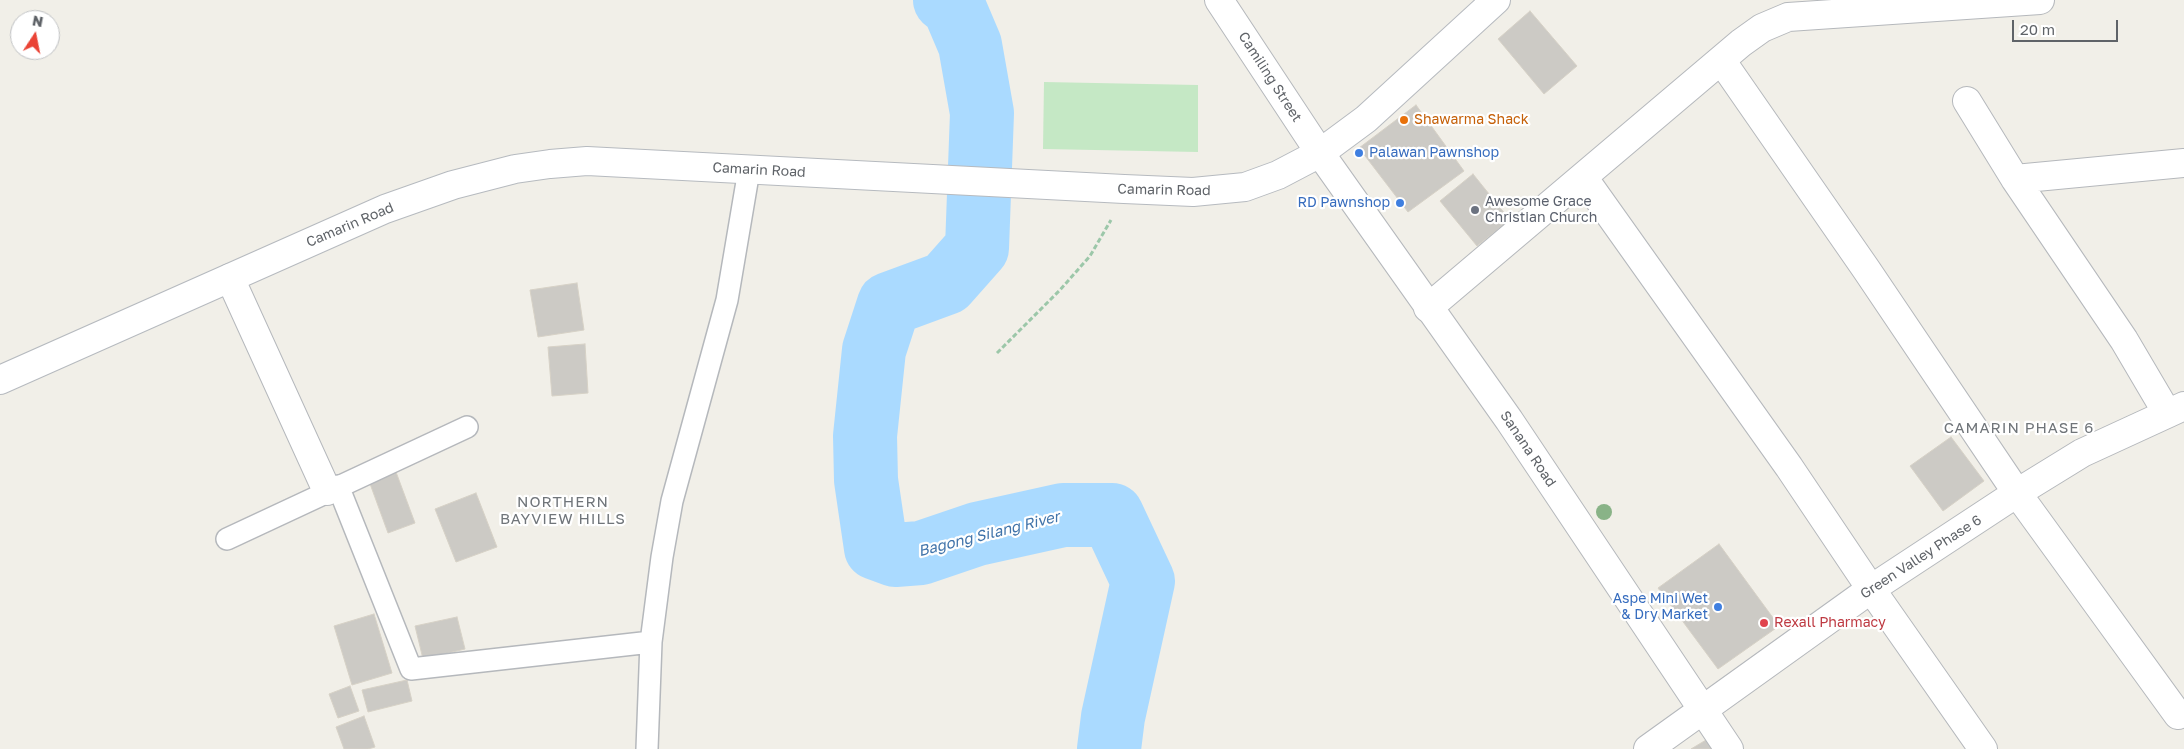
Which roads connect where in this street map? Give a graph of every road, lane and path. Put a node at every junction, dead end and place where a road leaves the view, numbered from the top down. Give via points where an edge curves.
1 (1220, 0) edge
2 (1496, 0) edge
3 (2040, 0) edge
4 (1721, 60) junction
5 (1966, 101) dead end
6 (1320, 153) junction
7 (2184, 163) edge
8 (749, 170) junction
9 (1583, 177) junction
10 (2015, 179) junction
11 (1124, 190) junction
12 (230, 278) junction
13 (1428, 308) junction
14 (997, 353) dead end
15 (0, 380) edge
16 (2175, 409) edge
17 (466, 427) dead end
18 (333, 489) junction
19 (2017, 493) junction
20 (227, 539) dead end
21 (1870, 589) junction
22 (651, 642) junction
23 (1702, 712) junction
24 (2178, 715) dead end
25 (647, 749) edge
26 (1648, 749) edge
27 (1729, 749) edge
28 (1983, 749) edge

1 - 6 street, Camiling Street
2 - 6 street, Camarin Road via 1366,118
3 - 4 street via 1788,17 1762,28
4 - 9 street
4 - 19 street
5 - 10 street
6 - 11 street, Camarin Road via 1278,175 1245,187 1193,192
6 - 13 street, Sanana Road
7 - 10 street
8 - 11 street, Camarin Road
8 - 12 street, Camarin Road via 587,161 515,169 454,185 385,209
8 - 22 lane via 727,300 672,501
9 - 13 street
9 - 21 street via 1784,459
10 - 16 street
11 - 14 path via 1108,227 1090,256
12 - 15 street, Camarin Road
12 - 18 street
13 - 23 street, Sanana Road via 1509,420
16 - 19 street, Green Valley Phase 6 via 2082,453
17 - 18 lane
18 - 20 lane
18 - 22 lane via 411,669
19 - 21 street, Green Valley Phase 6
19 - 24 street
21 - 23 street, Green Valley Phase 6
21 - 28 street
22 - 25 lane
23 - 26 street, Green Valley Phase 6
23 - 27 street, Sanana Road

